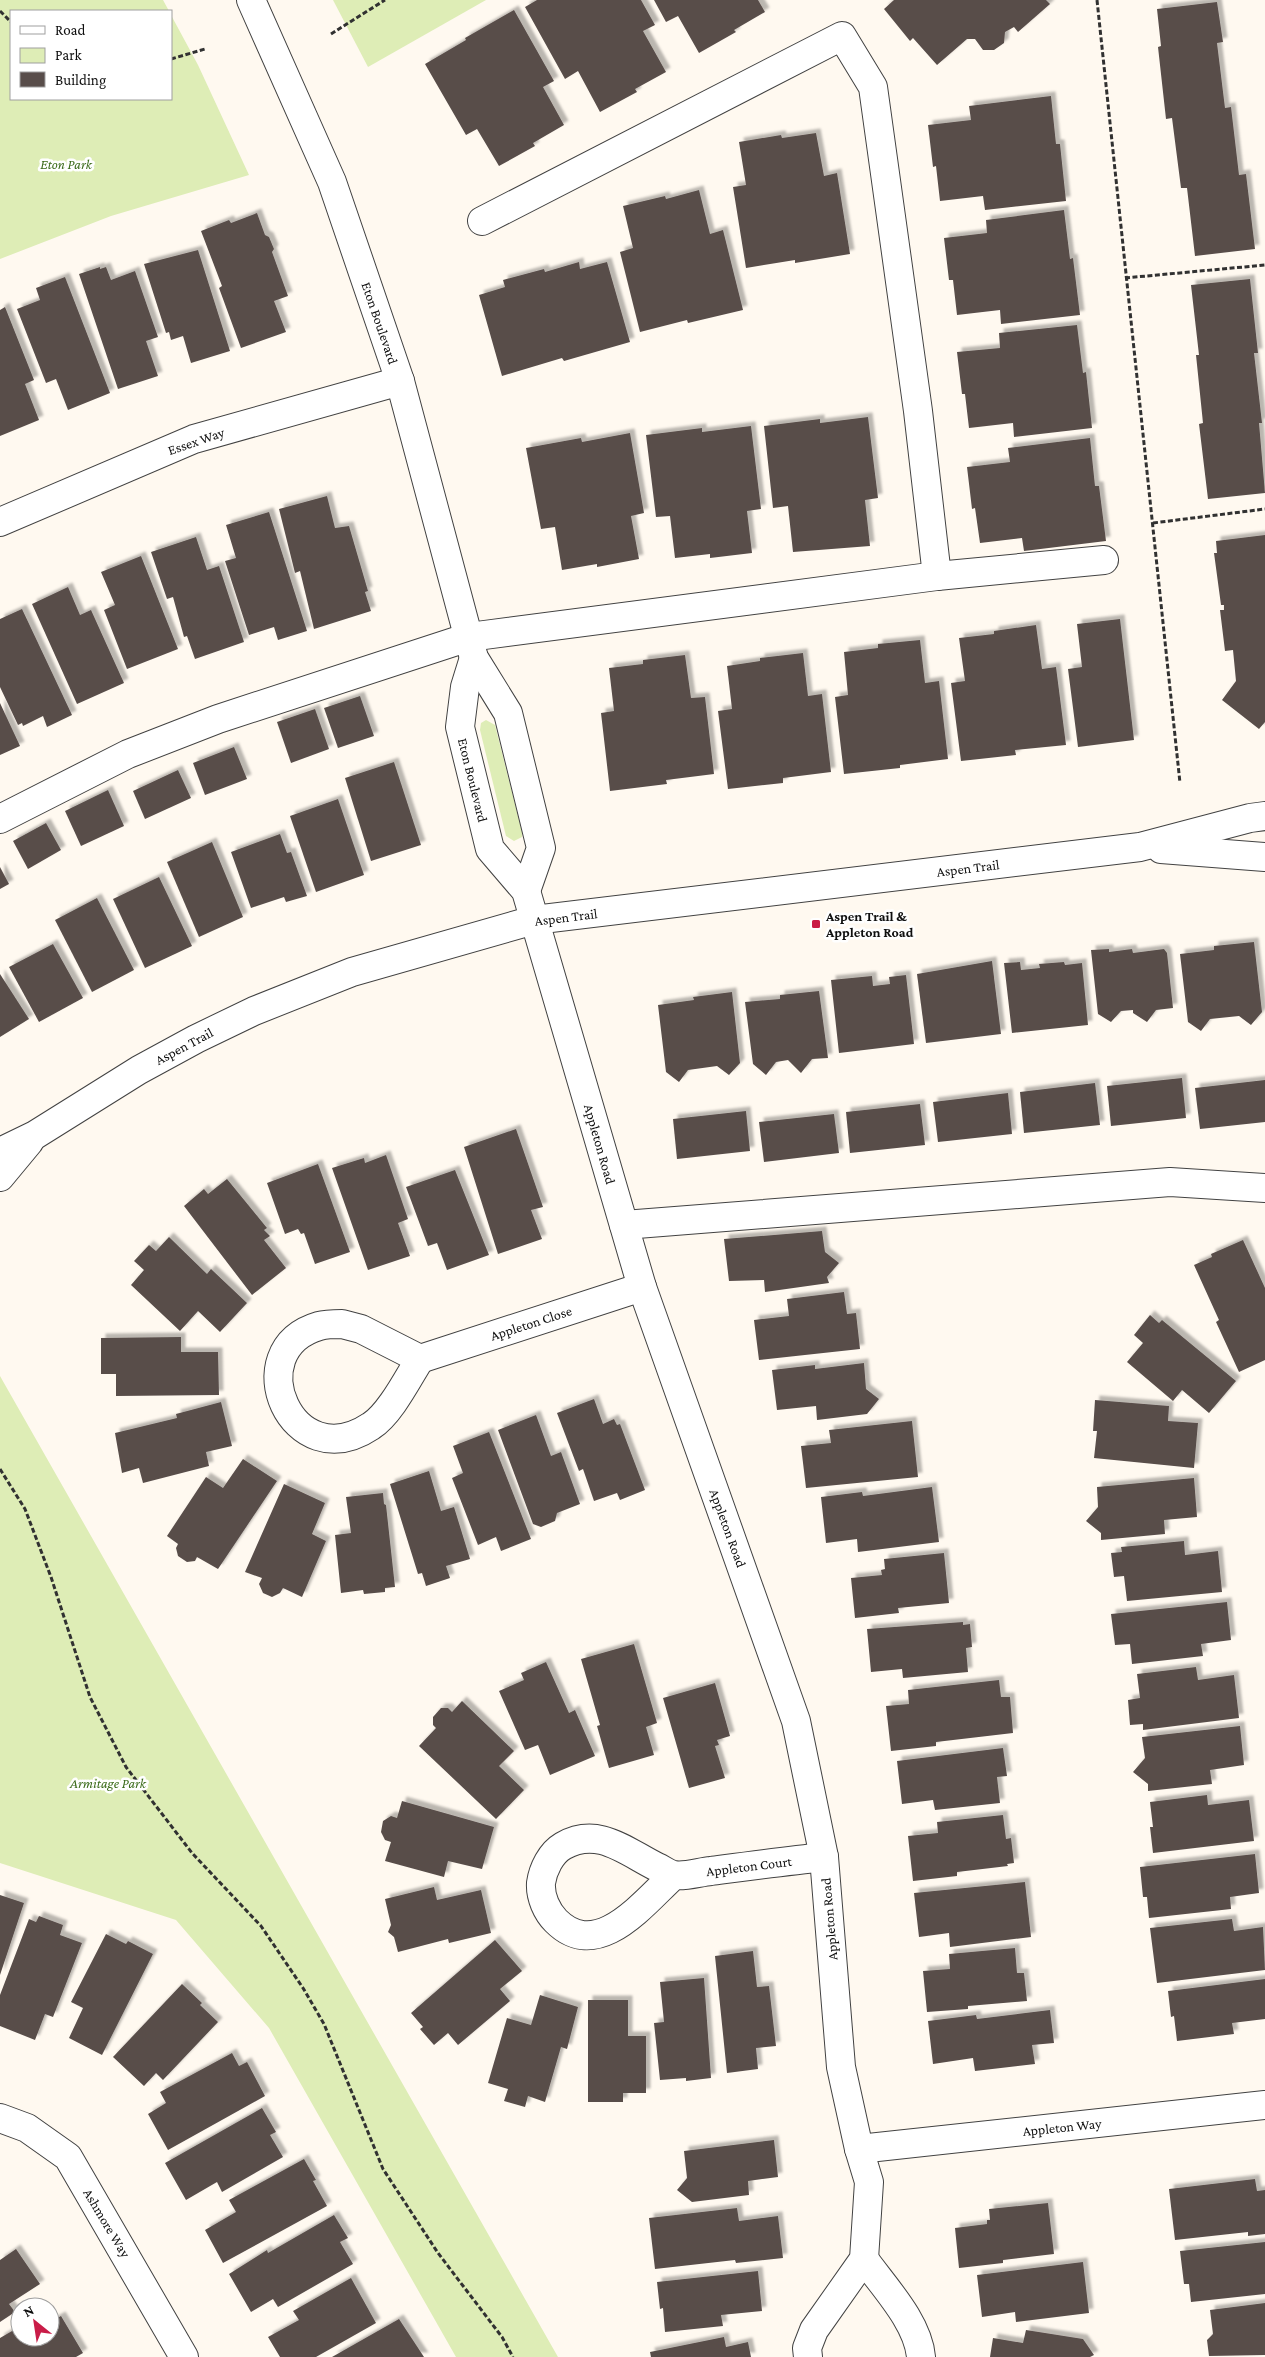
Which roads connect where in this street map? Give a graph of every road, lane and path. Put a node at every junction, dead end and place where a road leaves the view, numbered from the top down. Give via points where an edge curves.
1 (251, 0) edge
2 (385, 0) edge
3 (1097, 0) edge
4 (0, 11) edge
5 (10, 21) edge
6 (331, 34) dead end
7 (205, 50) dead end
8 (172, 59) edge
9 (482, 221) dead end
10 (1265, 265) edge
11 (1126, 278) junction
12 (400, 381) junction
13 (1265, 509) edge
14 (0, 522) edge
15 (1153, 523) junction
16 (1104, 560) dead end
17 (937, 576) junction
18 (471, 647) junction
19 (1180, 784) dead end
20 (1265, 816) edge
21 (0, 819) edge
22 (1140, 847) junction
23 (1265, 857) edge
24 (526, 891) junction
25 (534, 920) junction
26 (35, 1135) junction
27 (0, 1152) edge
28 (0, 1177) edge
29 (1265, 1188) edge
30 (624, 1225) junction
31 (642, 1287) junction
32 (420, 1359) junction
33 (0, 1469) edge
34 (824, 1857) junction
35 (674, 1875) junction
36 (1265, 2105) edge
37 (0, 2118) edge
38 (858, 2149) junction
39 (864, 2258) junction
40 (184, 2357) edge
41 (513, 2357) edge
42 (808, 2357) edge
43 (921, 2357) edge

1 - 12 street, Eton Boulevard via 332,182
2 - 6 path
3 - 11 path
4 - 5 path
7 - 8 path
9 - 17 street via 842,36 873,87 918,411
10 - 11 path
11 - 15 path
12 - 14 street, Essex Way via 194,439
12 - 18 street, Eton Boulevard
13 - 15 path
15 - 19 path
16 - 17 street
17 - 18 street
18 - 21 street via 218,719 128,754
18 - 24 street, Eton Boulevard via 508,713 541,848
18 - 24 street, Eton Boulevard via 460,727 490,849
20 - 22 street, Aspen Trail
22 - 23 street, Aspen Trail
22 - 25 street, Aspen Trail
24 - 25 street, Eton Boulevard
25 - 26 street, Aspen Trail via 352,972 254,1011 139,1070
25 - 30 street, Appleton Road
26 - 27 street, Aspen Trail
26 - 28 street, Aspen Trail
29 - 30 street via 1170,1182
30 - 31 street, Appleton Road
31 - 32 street, Appleton Close
31 - 34 street, Appleton Road via 796,1721
32 - 32 street via 361,1329 342,1324 320,1326 301,1335 287,1349 279,1368 280,1399 294,1421 310,1433 336,1439 355,1435 373,1425 386,1410
33 - 41 path via 25,1509 90,1697 126,1767 192,1853 261,1926 304,1988 328,2033 383,2169 438,2253 502,2337
34 - 35 street, Appleton Court
34 - 38 street, Appleton Road via 841,2067
35 - 35 street via 603,1838 585,1837 559,1848 544,1869 541,1885 544,1905 554,1919 576,1933 603,1934 619,1926
36 - 38 street, Appleton Way
37 - 40 street, Ashmore Way via 27,2128 68,2157
38 - 39 street, Appleton Road via 869,2182
39 - 42 street via 814,2330 807,2348
39 - 43 street via 912,2326 920,2343

